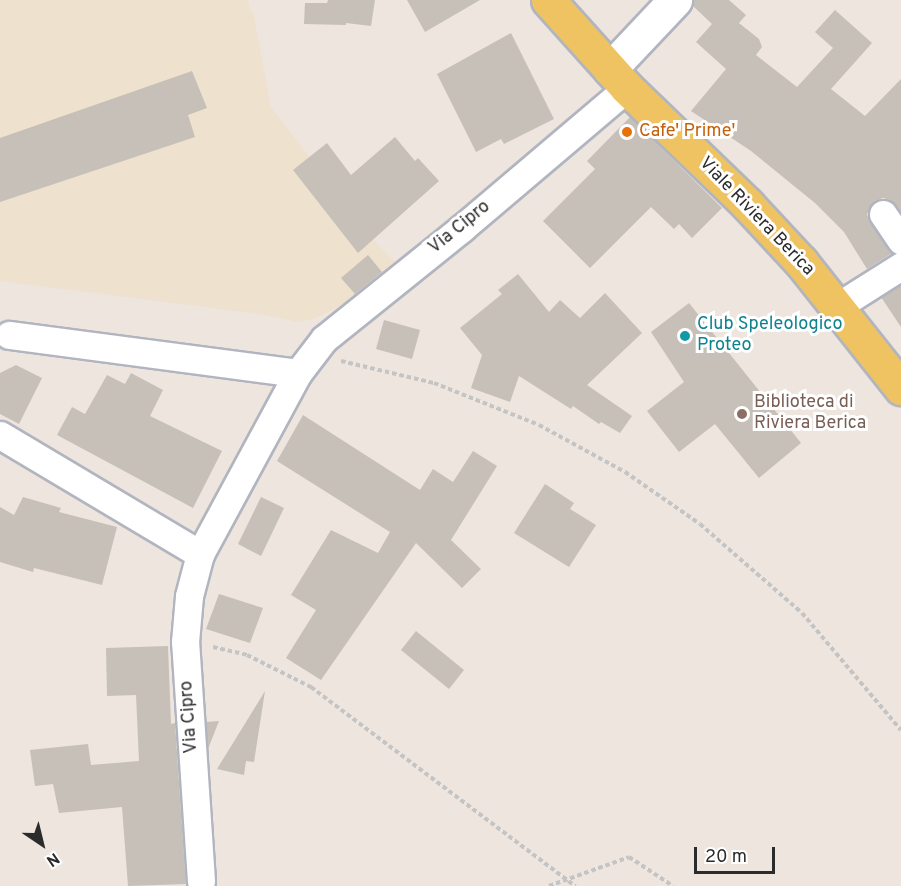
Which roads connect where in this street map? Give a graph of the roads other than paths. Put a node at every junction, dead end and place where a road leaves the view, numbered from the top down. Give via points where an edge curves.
1 (548, 0) edge
2 (675, 0) edge
3 (618, 78) junction
4 (883, 214) dead end
5 (901, 241) edge
6 (901, 266) edge
7 (837, 306) junction
8 (9, 335) dead end
9 (298, 373) junction
10 (901, 388) edge
11 (0, 435) edge
12 (200, 554) junction
13 (201, 881) dead end

1 - 3 main road, Viale Riviera Berica
2 - 3 main road
3 - 7 main road, Viale Riviera Berica via 748,205
3 - 9 street, Via Cipro via 462,228 324,339
4 - 5 street
6 - 7 street
7 - 10 main road, Viale Riviera Berica
8 - 9 street
9 - 12 street, Via Cipro
11 - 12 street
12 - 13 street, Via Cipro via 189,596 186,642

